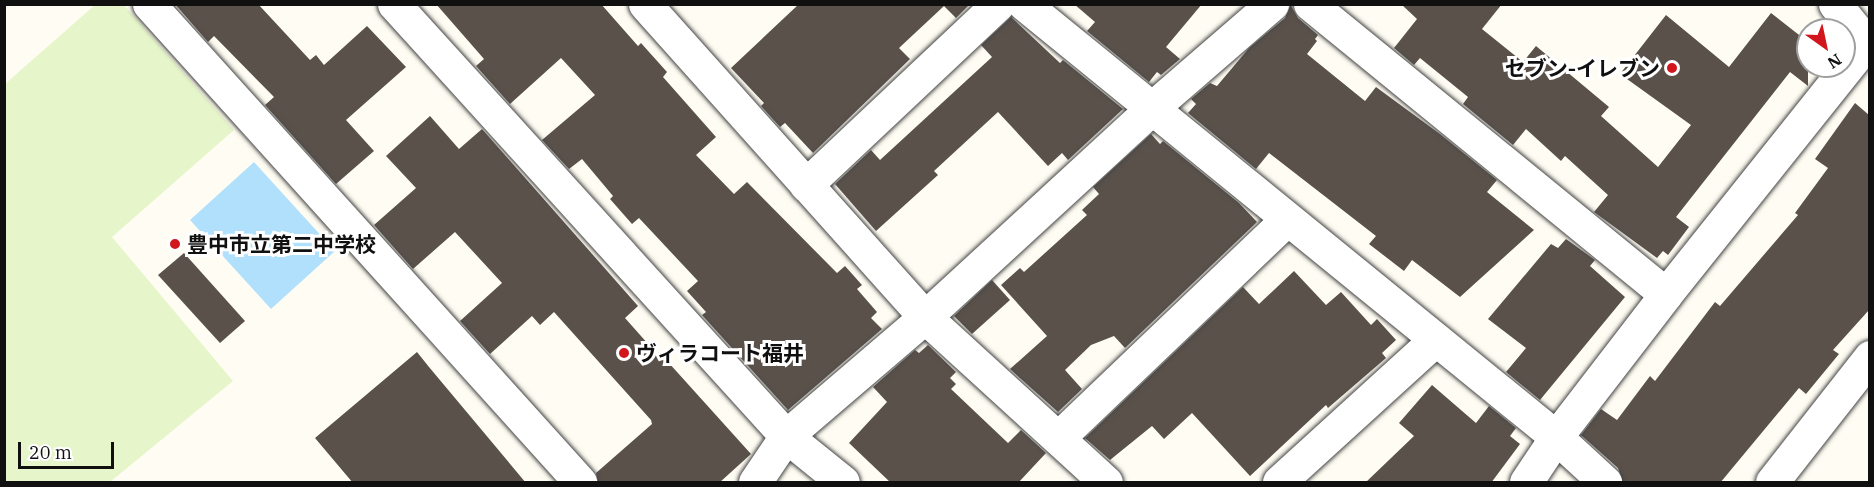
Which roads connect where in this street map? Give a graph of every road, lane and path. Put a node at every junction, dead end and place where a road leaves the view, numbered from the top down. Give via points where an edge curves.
1 (149, 4) edge
2 (394, 4) edge
3 (645, 4) edge
4 (998, 4) edge
5 (1024, 4) edge
6 (1272, 4) edge
7 (1310, 4) edge
8 (1835, 4) edge
9 (1868, 44) edge
10 (1152, 108) junction
11 (806, 185) junction
12 (1287, 219) junction
13 (1666, 294) junction
14 (925, 317) junction
15 (1436, 339) junction
16 (1869, 357) edge
17 (786, 436) junction
18 (1556, 437) junction
19 (1058, 438) junction
20 (580, 483) edge
21 (755, 483) edge
22 (843, 483) edge
23 (1106, 483) edge
24 (1279, 483) edge
25 (1526, 483) edge
26 (1605, 483) edge
27 (1772, 483) edge

1 - 20 street
2 - 17 street
3 - 11 street
4 - 11 street
5 - 10 street
6 - 10 street
7 - 13 street
8 - 9 street
9 - 13 street
10 - 12 street
10 - 14 street
11 - 14 street
12 - 15 street
12 - 19 street
13 - 18 street
14 - 17 street
14 - 19 street
15 - 18 street
15 - 24 street
16 - 27 street
17 - 21 street
17 - 22 street
18 - 25 street
18 - 26 street
19 - 23 street

